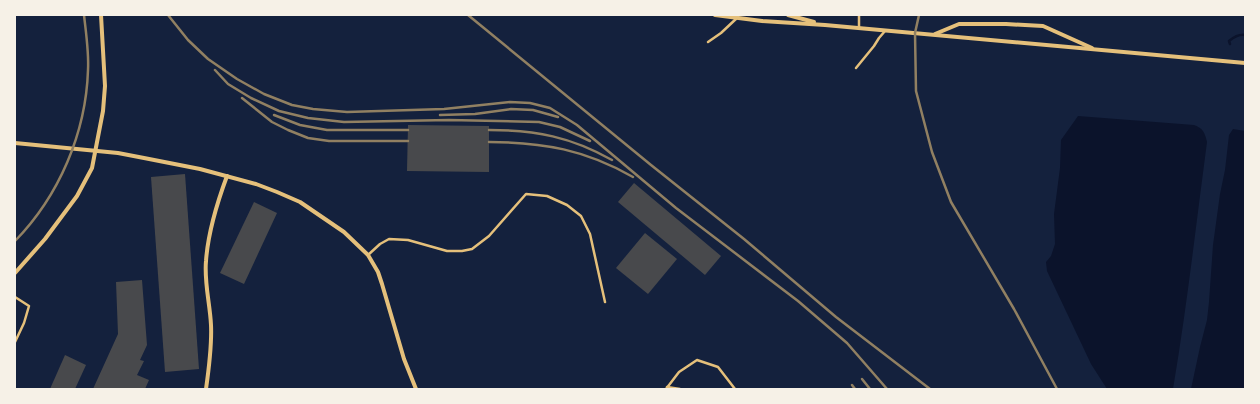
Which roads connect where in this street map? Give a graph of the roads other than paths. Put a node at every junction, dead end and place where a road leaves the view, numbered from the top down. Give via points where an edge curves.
1 (101, 15) edge
2 (714, 15) edge
3 (788, 15) edge
4 (859, 15) edge
5 (737, 18) junction
6 (824, 25) junction
7 (859, 28) junction
8 (886, 30) junction
9 (934, 35) junction
10 (708, 42) dead end
11 (1096, 50) junction
12 (1245, 63) edge
13 (856, 68) dead end
14 (15, 143) edge
15 (96, 151) junction
16 (227, 176) junction
17 (368, 255) junction
18 (15, 273) edge
19 (15, 297) edge
20 (605, 302) dead end
21 (15, 342) edge
22 (666, 388) edge
23 (206, 389) edge
24 (416, 389) edge
25 (680, 389) edge
26 (735, 389) edge

1 - 15 street via 105,86
2 - 5 street
3 - 6 street
4 - 7 lane
5 - 6 street
5 - 10 lane via 721,34
6 - 7 street
7 - 8 street
8 - 9 street
8 - 13 lane
9 - 11 street
9 - 11 street via 959,24 1043,26
11 - 12 street
14 - 15 street
15 - 16 street via 200,168
15 - 18 street via 92,168 76,196 45,239
16 - 17 street via 256,184 300,202 344,232
16 - 23 street via 216,208 206,263 211,326
17 - 20 lane via 389,239 408,240 447,250 462,251 472,248 489,236 526,194 547,196 567,205 581,216 590,234
17 - 24 street via 378,272 404,359
19 - 21 lane via 29,306
22 - 25 lane
22 - 26 lane via 679,372 697,360 718,367

